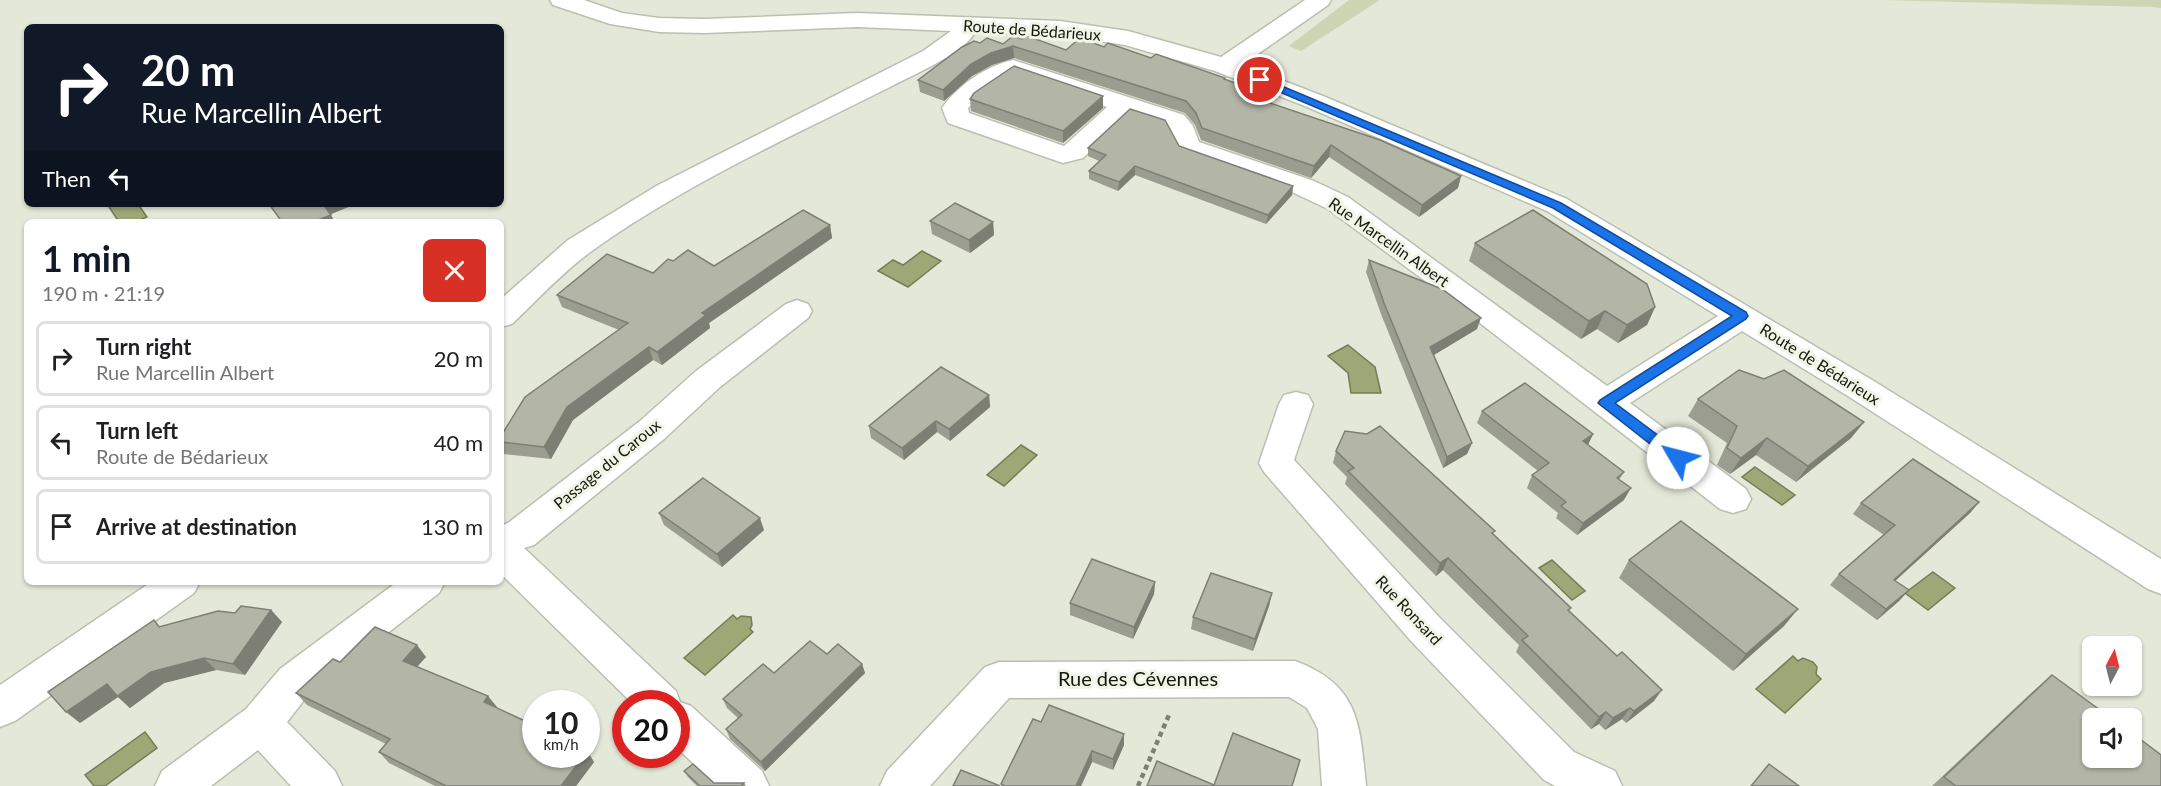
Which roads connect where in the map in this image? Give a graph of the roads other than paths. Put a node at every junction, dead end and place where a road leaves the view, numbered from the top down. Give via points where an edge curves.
1 (561, 0) edge
2 (1320, 0) edge
3 (965, 25) junction
4 (1224, 66) junction
5 (1125, 105) junction
6 (796, 311) dead end
7 (504, 313) edge
8 (1742, 316) junction
9 (1605, 403) junction
10 (1296, 404) dead end
11 (1733, 499) dead end
12 (504, 540) edge
13 (504, 553) edge
14 (2161, 578) edge
15 (177, 585) edge
16 (422, 585) edge
17 (646, 690) edge
18 (0, 708) edge
19 (261, 723) junction
20 (690, 731) edge
21 (177, 786) edge
22 (320, 786) edge
23 (747, 786) edge
24 (902, 786) edge
25 (1344, 786) edge
26 (1600, 786) edge

1 - 3 street, Route de Bédarieux via 618,20 659,25 857,20
2 - 4 street
3 - 4 street, Route de Bédarieux via 1060,28 1128,38
3 - 7 street via 962,34 932,56 748,147 578,246
4 - 8 street, Route de Bédarieux via 1557,205
5 - 5 street, Rue Marcellin Albert via 1013,67 1005,68 973,90 955,110 957,118 1063,155 1074,152
5 - 9 street, Rue Marcellin Albert via 1175,121 1188,147 1304,187 1338,203
6 - 12 street, Passage du Caroux via 520,534
8 - 9 street
8 - 14 street, Route de Bédarieux
9 - 11 street, Rue Marcellin Albert
10 - 26 street, Rue Ronsard via 1276,463 1425,629 1559,766
13 - 17 street
15 - 18 street
16 - 19 street via 294,682
19 - 21 street
19 - 22 street
20 - 23 street
24 - 25 street, Rue des Cévennes via 999,680 1185,679 1295,679 1321,695 1339,726

